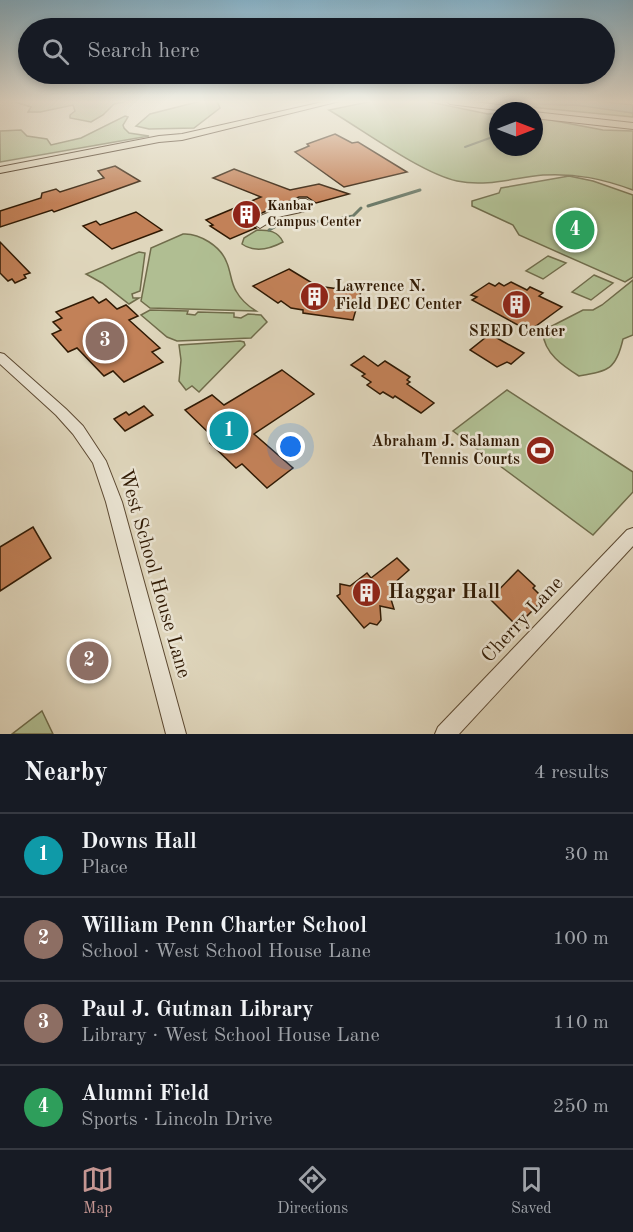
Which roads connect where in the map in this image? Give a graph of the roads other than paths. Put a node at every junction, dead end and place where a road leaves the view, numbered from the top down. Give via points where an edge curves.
1 (190, 135) edge
2 (178, 138) junction
3 (0, 170) edge
4 (0, 176) edge
5 (299, 202) joint
6 (0, 357) edge
7 (633, 535) edge
8 (176, 734) edge
9 (445, 734) edge

1 - 2 main road
2 - 3 main road
2 - 4 main road
5 - 5 street via 309,206 275,215 260,225 253,221
6 - 8 street, West School House Lane via 61,411 99,461 117,513
7 - 9 street, Cherry Lane

